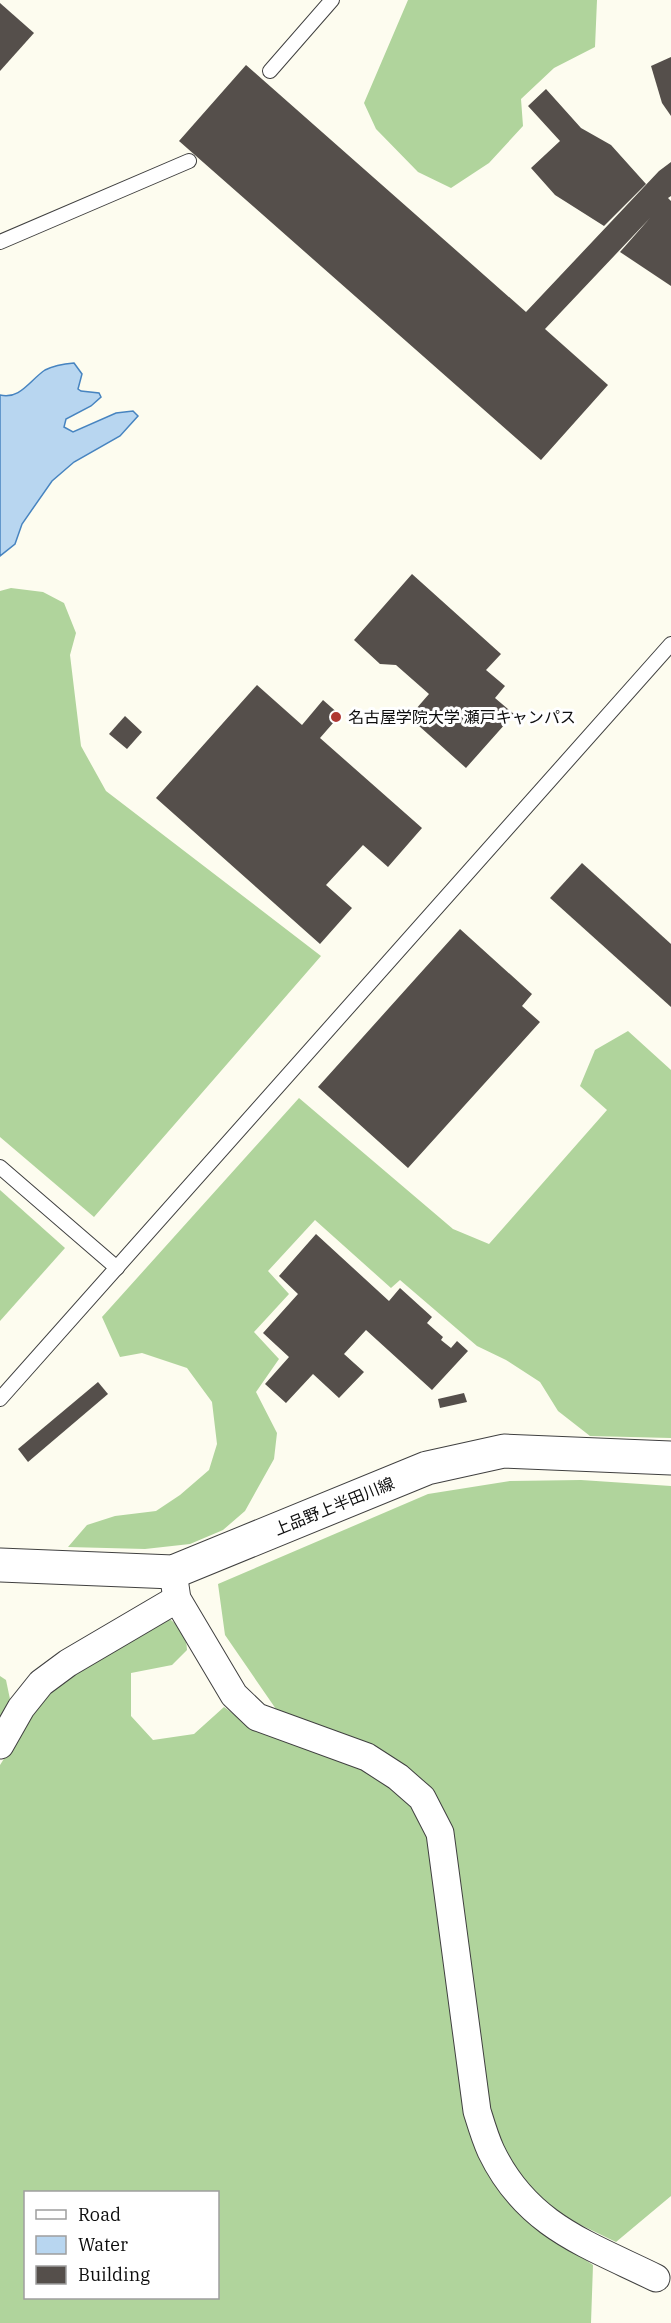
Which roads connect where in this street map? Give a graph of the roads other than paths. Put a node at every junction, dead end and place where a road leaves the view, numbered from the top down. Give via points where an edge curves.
1 (332, 0) edge
2 (270, 71) dead end
3 (189, 161) dead end
4 (0, 242) edge
5 (671, 644) edge
6 (0, 1167) edge
7 (117, 1268) junction
8 (0, 1399) edge
9 (671, 1458) edge
10 (0, 1565) edge
11 (175, 1585) junction
12 (0, 1745) edge
13 (656, 2278) dead end

1 - 2 lane
3 - 4 lane
5 - 7 lane
6 - 7 lane
7 - 8 lane
9 - 11 street, 上品野上半田川線 via 504,1451 427,1468
10 - 11 street, 上品野上半田川線
11 - 12 street via 41,1683
11 - 13 street via 234,1695 257,1717 367,1757 422,1798 440,1833 477,2111 490,2150 531,2209 558,2230

